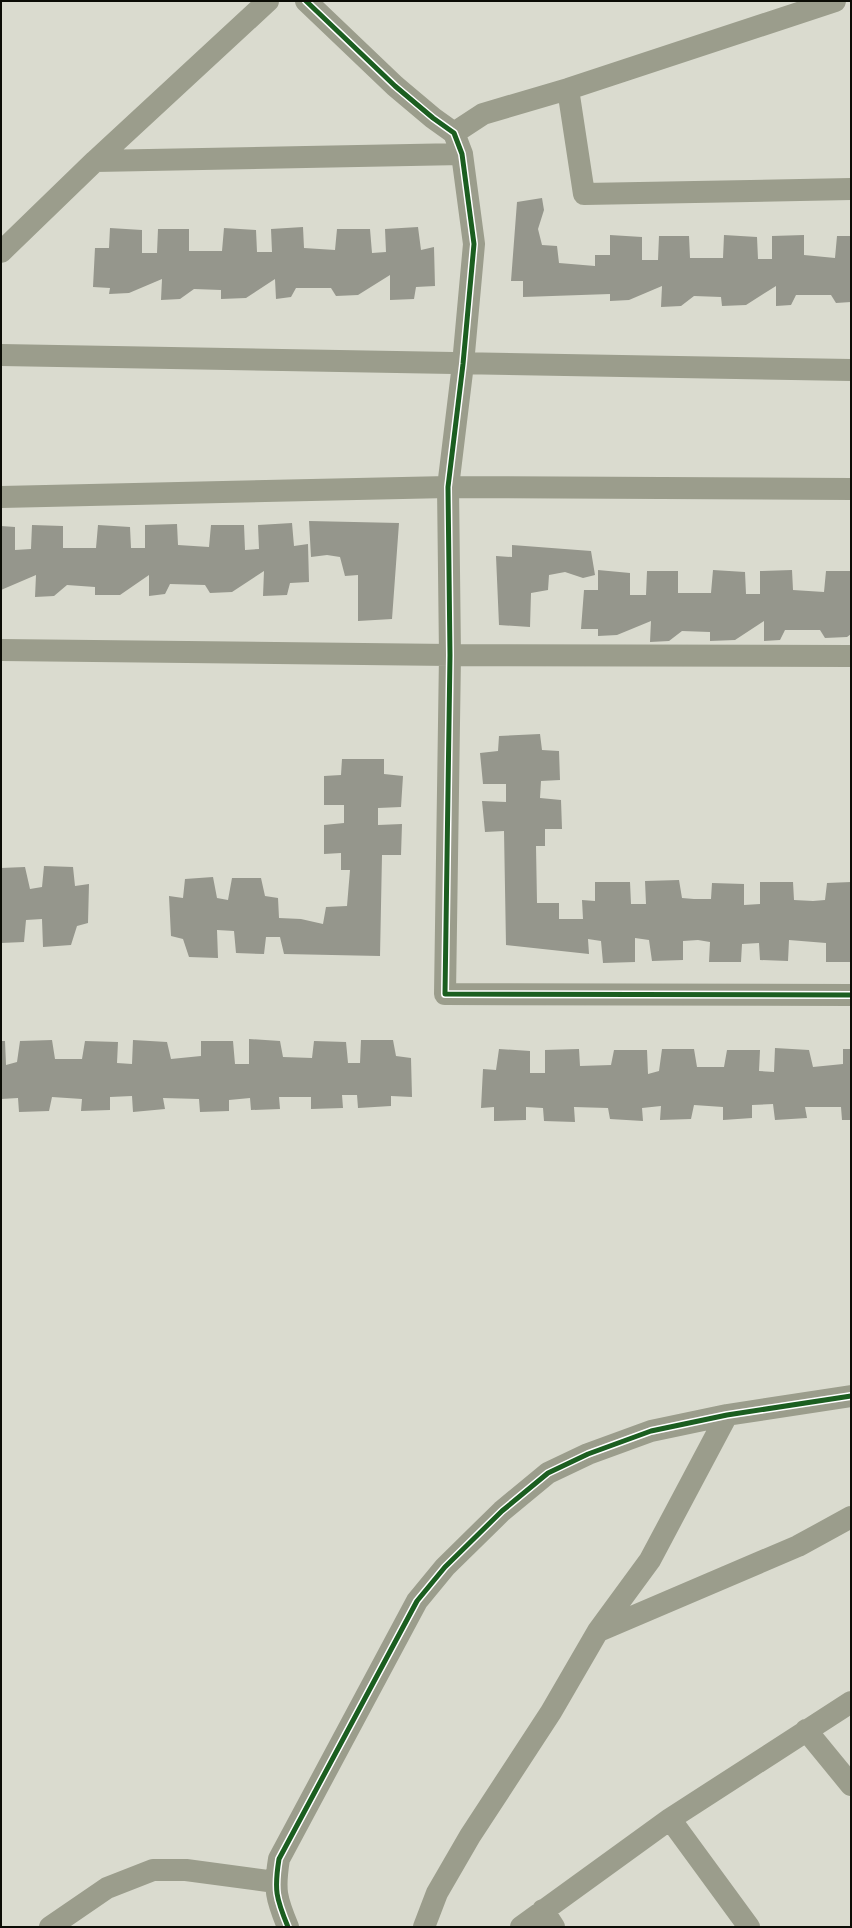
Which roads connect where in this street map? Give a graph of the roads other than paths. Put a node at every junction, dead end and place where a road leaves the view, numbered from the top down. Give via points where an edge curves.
1 (268, 1) edge
2 (306, 1) edge
3 (836, 1) edge
4 (568, 89) junction
5 (454, 133) junction
6 (462, 154) junction
7 (95, 161) junction
8 (851, 189) edge
9 (1, 252) edge
10 (1, 355) edge
11 (463, 364) junction
12 (851, 370) edge
13 (448, 487) junction
14 (851, 489) edge
15 (1, 497) edge
16 (1, 650) edge
17 (450, 655) junction
18 (851, 656) edge
19 (851, 995) edge
20 (851, 1396) edge
21 (727, 1415) junction
22 (851, 1517) edge
23 (598, 1631) junction
24 (851, 1702) edge
25 (806, 1730) junction
26 (851, 1785) edge
27 (670, 1819) junction
28 (275, 1882) junction
29 (549, 1919) edge
30 (50, 1927) edge
31 (288, 1927) edge
32 (424, 1927) edge
33 (520, 1927) edge
34 (749, 1927) edge

1 - 7 street
2 - 5 street via 395,86
3 - 4 street
4 - 5 street via 483,114
4 - 8 street via 584,194
5 - 6 street
6 - 7 street
6 - 11 street via 474,244
7 - 9 street
10 - 11 street
11 - 12 street
11 - 13 street
13 - 14 street
13 - 15 street
13 - 17 street
16 - 17 street
17 - 18 street
17 - 19 street via 444,994
20 - 21 street
21 - 23 street via 650,1560
21 - 28 street via 651,1432 588,1454 548,1473 502,1511 446,1566 417,1601 396,1639 279,1859
22 - 23 street via 798,1546
23 - 32 street via 551,1712 448,1874 437,1893
24 - 25 street
25 - 26 street
25 - 27 street
27 - 29 street
27 - 34 street
28 - 30 street via 186,1870 153,1870 107,1888
28 - 31 street via 277,1901
29 - 33 street

